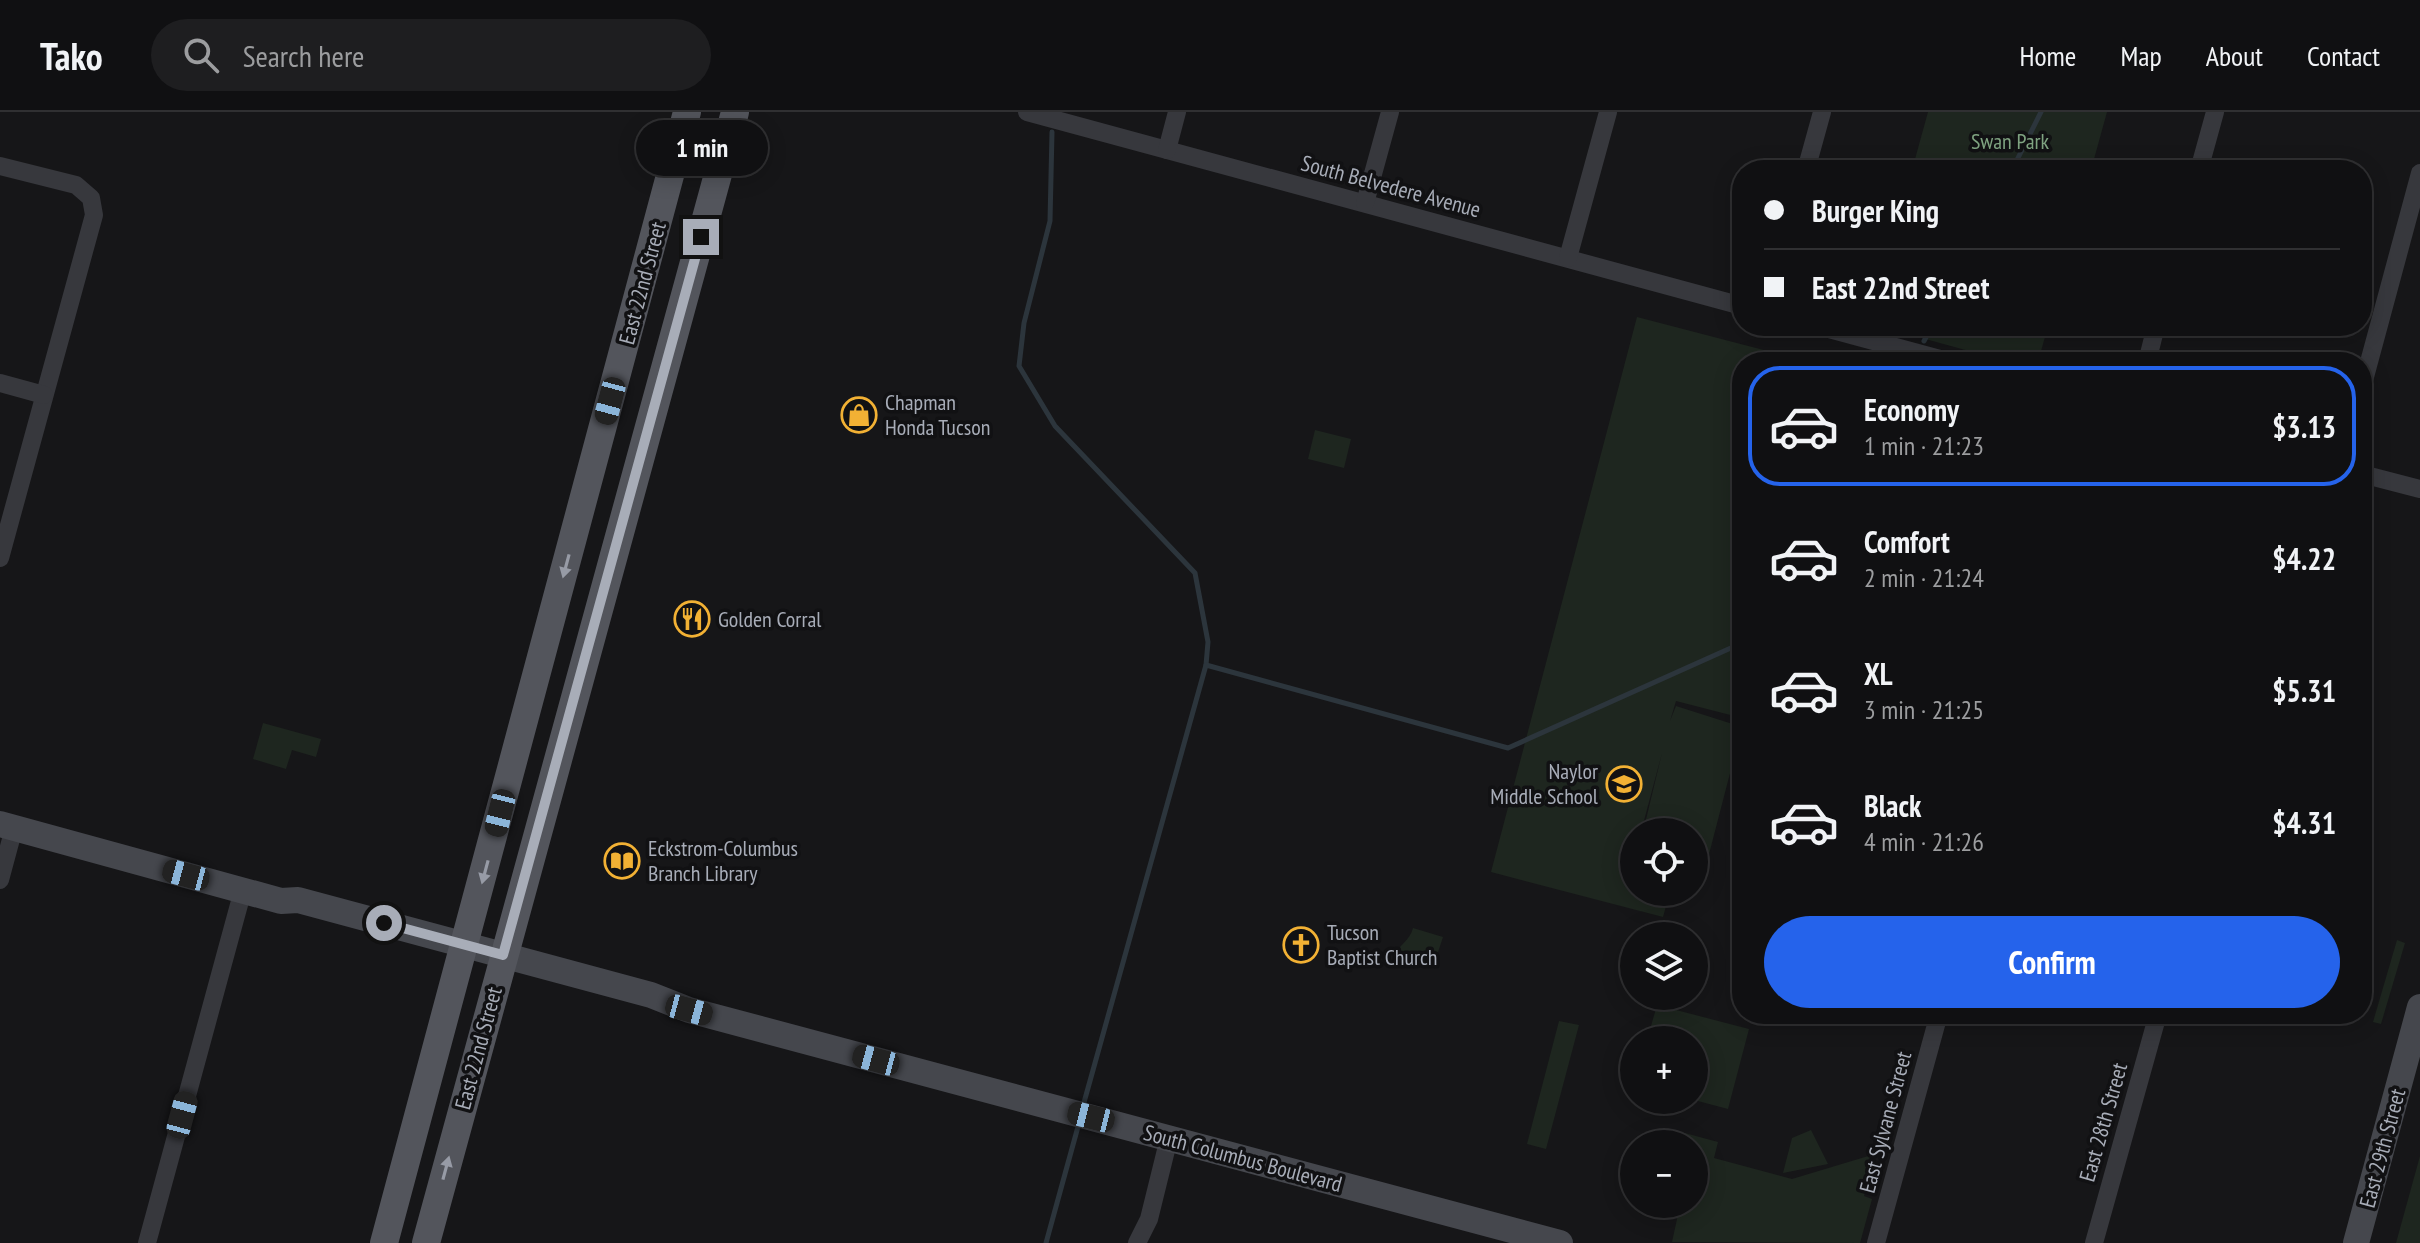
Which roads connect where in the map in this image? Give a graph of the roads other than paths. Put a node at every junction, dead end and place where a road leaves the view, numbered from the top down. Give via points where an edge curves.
1 (687, 112) edge
2 (735, 112) edge
3 (1027, 112) edge
4 (1177, 112) edge
5 (1390, 112) edge
6 (1608, 112) edge
7 (1822, 112) edge
8 (2215, 112) edge
9 (1167, 150) junction
10 (1809, 160) edge
11 (2202, 160) edge
12 (0, 166) edge
13 (2420, 173) edge
14 (1365, 203) junction
15 (1568, 258) junction
16 (1732, 303) edge
17 (1855, 336) edge
18 (1914, 352) edge
19 (2372, 352) edge
20 (0, 383) edge
21 (44, 395) junction
22 (2372, 477) edge
23 (2420, 489) edge
24 (0, 558) edge
25 (7, 826) edge
26 (0, 880) edge
27 (243, 890) junction
28 (464, 944) junction
29 (503, 955) junction
30 (2420, 1007) edge
31 (1936, 1024) edge
32 (2155, 1024) edge
33 (1164, 1137) junction
34 (1138, 1240) edge
35 (147, 1243) edge
36 (384, 1243) edge
37 (426, 1243) edge
38 (1560, 1243) edge
39 (1876, 1243) edge
40 (2094, 1243) edge
41 (2356, 1243) edge

1 -> 28 main road, East 22nd Street
2 - 29 main road, East 22nd Street
3 - 9 street, South Belvedere Avenue
4 - 9 street
5 - 14 street
6 - 15 street
7 - 10 street
8 - 11 street
9 - 14 street, South Belvedere Avenue
12 - 21 street via 76,185 96,201
13 - 19 street
14 - 15 street, South Belvedere Avenue
15 - 16 street, South Belvedere Avenue
17 - 18 street
20 - 21 street
21 - 24 street
22 - 23 street
25 - 26 street
25 - 27 street, South Columbus Boulevard
27 - 28 street, South Columbus Boulevard
27 - 35 street
28 - 29 street, South Columbus Boulevard
28 - 36 main road, East 22nd Street
29 - 33 street, South Columbus Boulevard
37 -> 29 main road, East 22nd Street
30 - 41 street, East 29th Street
31 - 39 street, East Sylvane Street
32 - 40 street, East 28th Street
33 - 34 street via 1137,1222
33 - 38 street, South Columbus Boulevard

